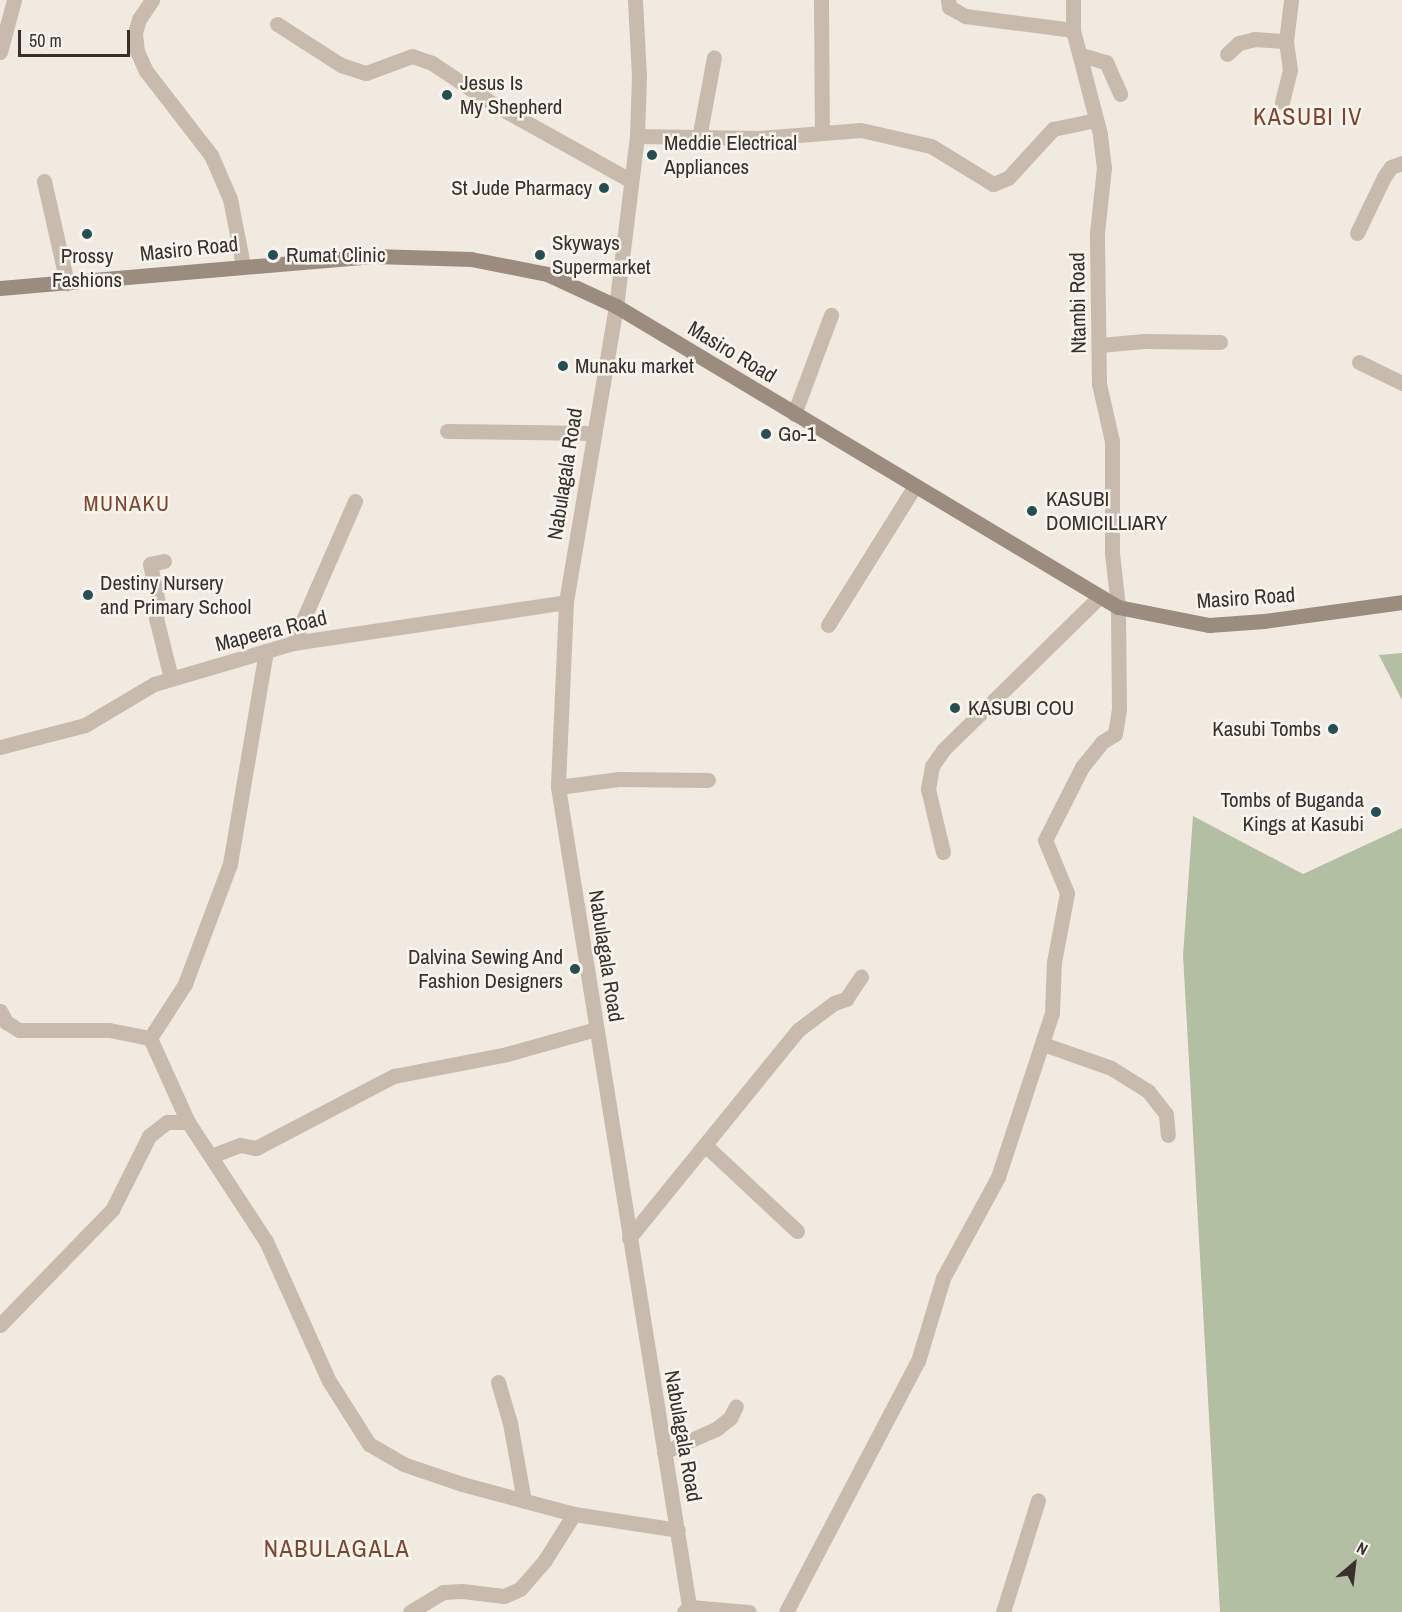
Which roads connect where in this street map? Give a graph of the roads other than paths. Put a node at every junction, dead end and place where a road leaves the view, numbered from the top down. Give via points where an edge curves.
1 (14, 0) edge
2 (152, 0) edge
3 (635, 0) edge
4 (821, 0) edge
5 (948, 0) edge
6 (1073, 0) edge
7 (1291, 0) edge
8 (277, 24) dead end
9 (1073, 30) junction
10 (1286, 41) junction
11 (0, 52) edge
12 (1227, 54) dead end
13 (1081, 55) junction
14 (714, 57) dead end
15 (1120, 94) dead end
16 (1282, 102) dead end
17 (1096, 120) junction
18 (822, 132) junction
19 (636, 136) junction
20 (699, 138) junction
21 (1402, 163) edge
22 (630, 180) junction
23 (44, 181) dead end
24 (1357, 233) dead end
25 (243, 265) junction
26 (67, 284) junction
27 (0, 288) edge
28 (616, 306) junction
29 (831, 315) dead end
30 (1220, 342) dead end
31 (1100, 345) junction
32 (1359, 362) dead end
33 (1402, 383) edge
34 (794, 414) junction
35 (447, 431) dead end
36 (592, 433) junction
37 (915, 486) junction
38 (355, 501) dead end
39 (164, 561) dead end
40 (1098, 598) junction
41 (566, 602) junction
42 (1402, 602) edge
43 (1118, 607) junction
44 (828, 625) dead end
45 (293, 643) junction
46 (266, 651) junction
47 (171, 678) junction
48 (0, 747) edge
49 (708, 780) dead end
50 (558, 787) junction
51 (943, 852) dead end
52 (861, 977) dead end
53 (0, 1011) edge
54 (596, 1029) junction
55 (150, 1038) junction
56 (1043, 1044) junction
57 (188, 1122) junction
58 (1168, 1135) dead end
59 (705, 1145) junction
60 (211, 1156) junction
61 (797, 1231) dead end
62 (629, 1238) junction
63 (0, 1325) edge
64 (498, 1382) dead end
65 (736, 1406) dead end
66 (664, 1452) junction
67 (1038, 1500) dead end
68 (524, 1501) junction
69 (573, 1515) junction
70 (678, 1530) junction
71 (688, 1610) edge
72 (411, 1612) edge
73 (749, 1612) edge
74 (786, 1612) edge
75 (1003, 1612) edge

1 - 11 street
2 - 25 street via 139,19 135,33 137,51 146,71 211,155 230,199
3 - 19 street, Nabulagala Road via 639,76
4 - 18 street
5 - 9 street via 949,7 965,16
6 - 9 street, Ntambi Road
7 - 10 street
8 - 22 street via 341,65 366,73 412,56 432,63 495,105
9 - 13 street, Ntambi Road
10 - 12 street via 1256,39 1239,43
10 - 16 street via 1290,70
13 - 15 street via 1106,62
13 - 17 street, Ntambi Road
14 - 20 street
17 - 18 street via 1053,129 1008,178 993,184 914,139 861,130
17 - 31 street, Ntambi Road via 1104,168 1097,233
18 - 20 street
19 - 20 street
19 - 22 street, Nabulagala Road
21 - 24 street via 1391,167 1384,177
22 - 28 street, Nabulagala Road
23 - 26 street
25 - 26 main road, Masiro Road
25 - 28 main road, Masiro Road via 374,256 471,259 566,280
26 - 27 main road, Masiro Road
28 - 34 main road, Masiro Road
28 - 36 street, Nabulagala Road
29 - 34 street
30 - 31 street
31 - 43 street, Ntambi Road via 1099,384 1112,441 1112,553
32 - 33 street
34 - 37 main road, Masiro Road
35 - 36 street
36 - 41 street, Nabulagala Road
37 - 40 main road, Masiro Road
37 - 44 street
38 - 45 street
39 - 47 street via 150,564 159,608 156,618
40 - 43 main road, Masiro Road
40 - 51 street via 943,750 932,766 928,789
41 - 45 street, Mapeera Road
41 - 50 street, Nabulagala Road
42 - 43 main road, Masiro Road via 1209,625
43 - 56 street, Ntambi Road via 1119,710 1115,734 1102,741 1082,767 1045,840 1068,893 1054,962 1052,1012
45 - 46 street, Mapeera Road
46 - 47 street, Mapeera Road
46 - 55 street via 230,864 185,984
47 - 48 street, Mapeera Road via 85,725
49 - 50 street via 619,778
50 - 54 street, Nabulagala Road
52 - 59 street via 846,999 834,1003 798,1030
53 - 55 street via 6,1022 20,1030 109,1030
54 - 60 street via 507,1053 394,1076 256,1148 240,1145
54 - 62 street, Nabulagala Road
55 - 57 street
56 - 58 street via 1111,1068 1148,1091 1166,1114
56 - 74 street via 998,1177 943,1278 918,1361
57 - 60 street
57 - 63 street via 167,1122 149,1136 112,1210
59 - 61 street
59 - 62 street
60 - 68 street via 266,1240 305,1333 362,1437 403,1464
62 - 66 street, Nabulagala Road
64 - 68 street
65 - 66 street via 730,1418 716,1429
66 - 70 street, Nabulagala Road
67 - 75 street
68 - 69 street
69 - 70 street
69 - 72 street via 545,1560 520,1589 504,1596 443,1593
70 - 71 street, Nabulagala Road
71 - 73 street

